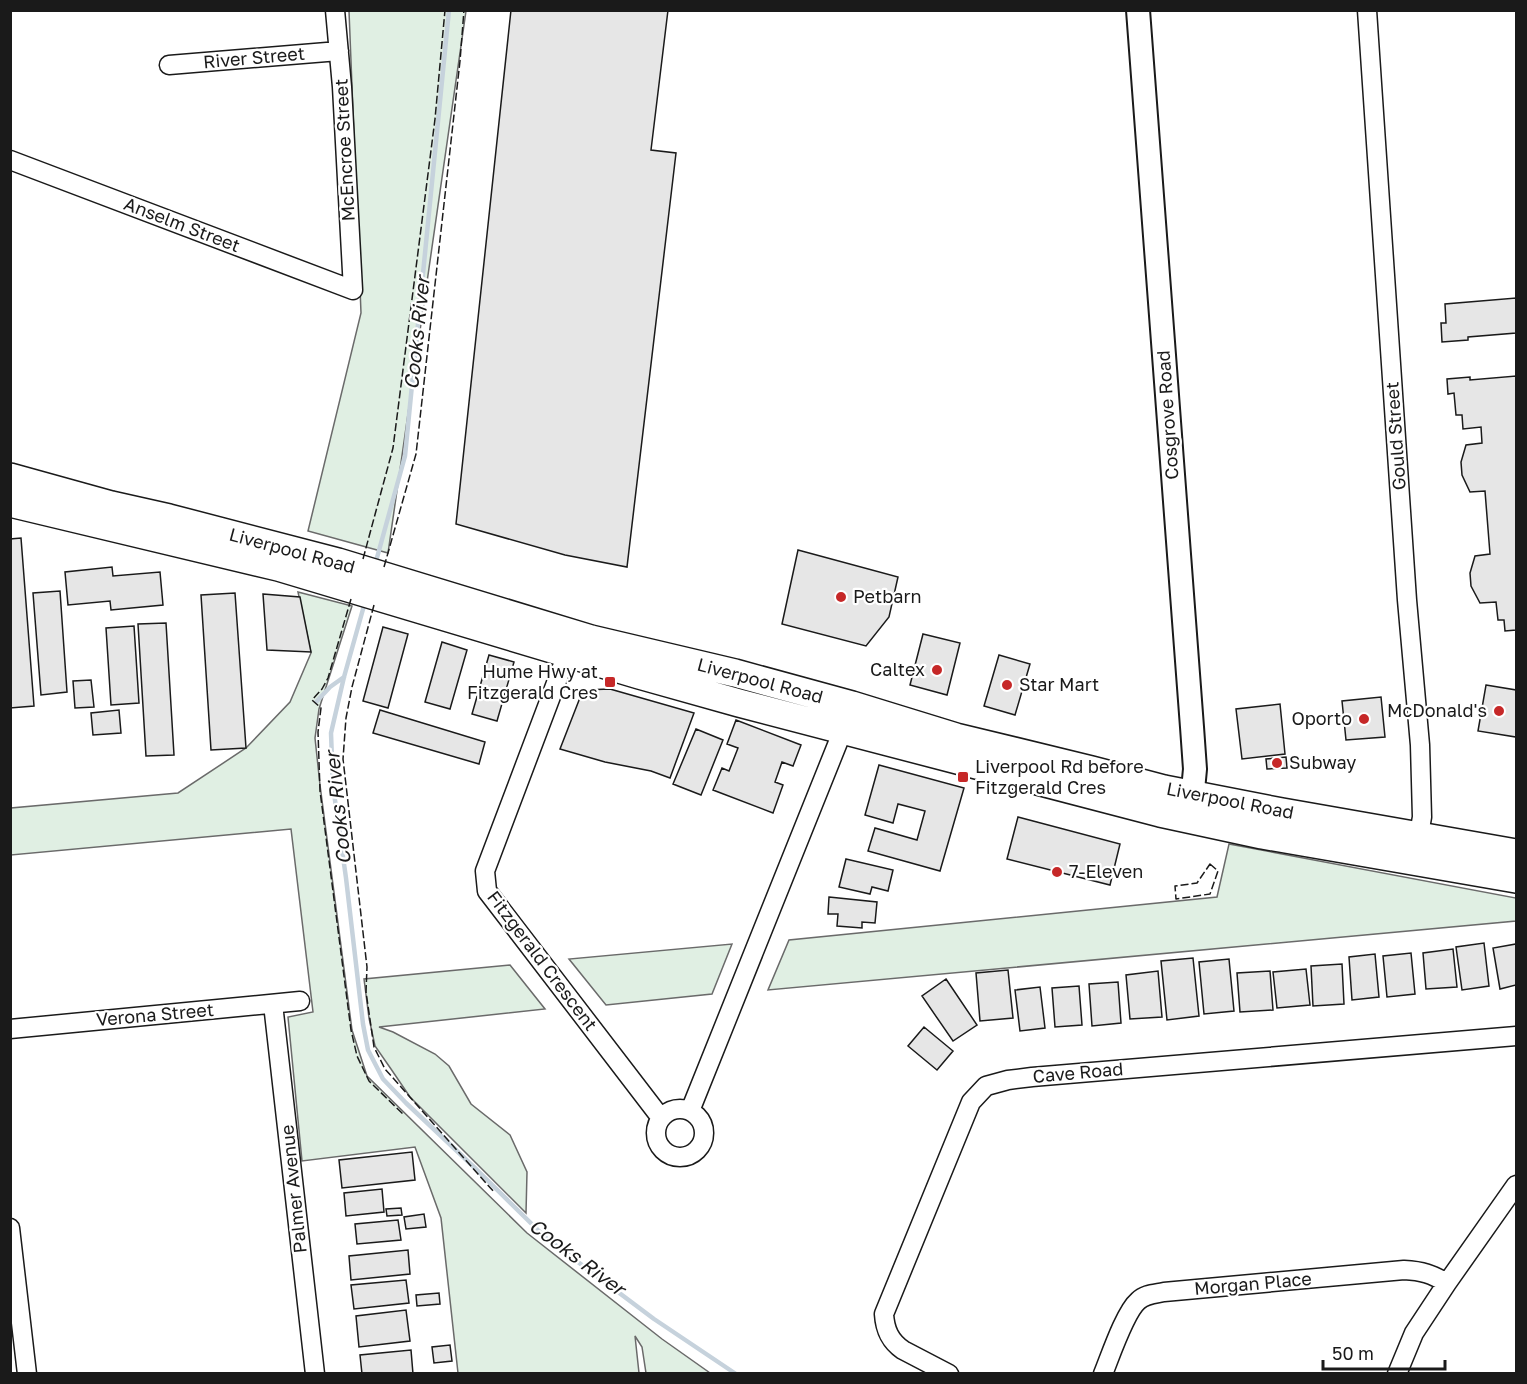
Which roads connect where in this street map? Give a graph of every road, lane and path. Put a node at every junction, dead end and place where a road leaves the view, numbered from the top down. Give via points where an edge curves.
1 (335, 10) edge
2 (1137, 10) edge
3 (1367, 10) edge
4 (339, 51) junction
5 (169, 65) dead end
6 (10, 160) edge
7 (353, 290) joint
8 (10, 477) edge
9 (10, 503) edge
10 (334, 572) junction
11 (406, 594) junction
12 (567, 654) junction
13 (848, 718) junction
14 (1191, 807) junction
15 (1417, 849) junction
16 (1516, 853) edge
17 (1516, 879) edge
18 (300, 1001) dead end
19 (273, 1004) junction
20 (10, 1029) edge
21 (1516, 1036) edge
22 (690, 1111) junction
23 (660, 1118) junction
24 (1516, 1185) edge
25 (10, 1228) edge
26 (1447, 1283) junction
27 (27, 1374) edge
28 (315, 1374) edge
29 (949, 1374) edge
30 (1103, 1374) edge
31 (1397, 1374) edge

1 - 4 street, McEncroe Street
2 - 14 main road, Cosgrove Road via 1195,769
3 - 15 street, Gould Street via 1420,745 1422,804
4 - 5 street, River Street
4 - 7 street, McEncroe Street
6 - 7 street, Anselm Street
8 - 10 highway, Liverpool Road via 168,518
9 - 10 highway, Liverpool Road via 278,567
10 - 11 highway, Liverpool Road
11 - 12 highway, Liverpool Road
11 - 13 highway, Liverpool Road via 735,673
12 - 13 highway, Liverpool Road via 728,700
12 - 23 street, Fitzgerald Crescent via 485,871 487,891
13 - 14 highway, Liverpool Road via 1057,787
13 - 22 street
14 - 15 highway, Liverpool Road via 1262,835
15 - 16 highway, Liverpool Road
15 - 17 highway, Liverpool Road
18 - 19 street, Verona Street
19 - 20 street, Verona Street
19 - 28 street, Palmer Avenue
21 - 29 street, Cave Road via 1032,1077 986,1086 971,1101 884,1314 884,1325 896,1346
22 - 23 street via 674,1109
22 - 23 street via 702,1123 704,1132 703,1142 691,1155 672,1156 664,1152 656,1136
24 - 26 street
25 - 27 street
26 - 30 street, Morgan Place via 1422,1271 1404,1270 1148,1295 1136,1302 1127,1317
26 - 31 street via 1414,1333

